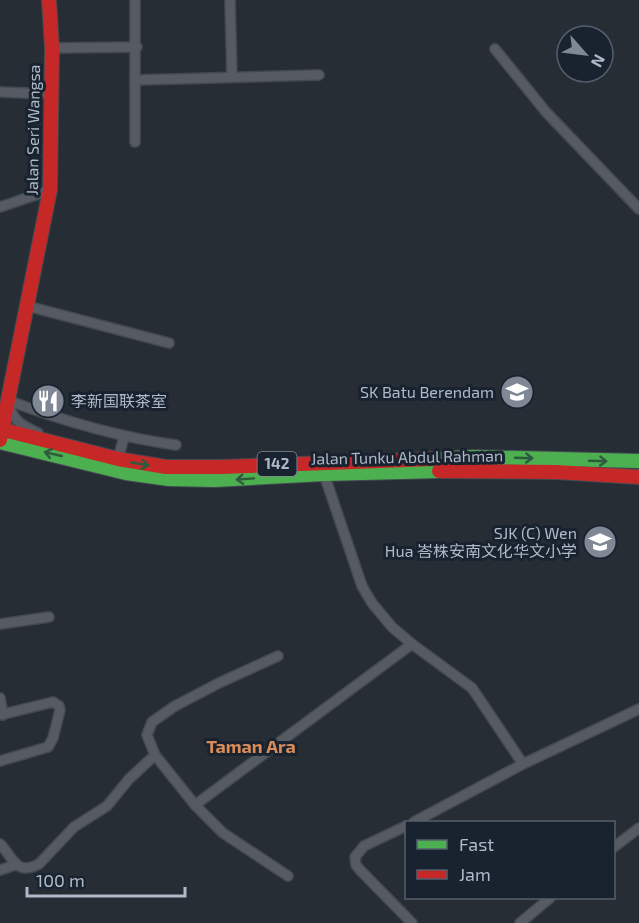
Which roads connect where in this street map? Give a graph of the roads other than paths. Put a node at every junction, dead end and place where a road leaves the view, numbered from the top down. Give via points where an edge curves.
1 (49, 0) edge
2 (135, 0) edge
3 (230, 0) edge
4 (136, 47) junction
5 (52, 48) junction
6 (495, 49) dead end
7 (319, 75) dead end
8 (232, 77) junction
9 (137, 80) junction
10 (0, 92) edge
11 (51, 94) junction
12 (135, 142) dead end
13 (50, 190) junction
14 (0, 207) edge
15 (639, 209) edge
16 (27, 306) junction
17 (169, 343) dead end
18 (7, 400) junction
19 (0, 435) edge
20 (124, 437) junction
21 (176, 445) dead end
22 (76, 447) junction
23 (118, 459) junction
24 (639, 461) edge
25 (324, 474) junction
26 (639, 477) edge
27 (49, 616) dead end
28 (0, 624) edge
29 (412, 644) junction
30 (278, 656) dead end
31 (0, 699) edge
32 (639, 709) edge
33 (2, 715) edge
34 (155, 755) junction
35 (0, 761) edge
36 (524, 764) junction
37 (195, 805) junction
38 (416, 821) edge
39 (405, 826) edge
40 (639, 828) edge
41 (0, 844) edge
42 (615, 846) edge
43 (15, 865) junction
44 (0, 870) edge
45 (288, 876) dead end
46 (548, 899) edge
47 (412, 923) edge
48 (520, 923) edge

1 - 5 main road, Jalan Seri Wangsa
2 - 4 street
3 - 8 street
4 - 5 street
4 - 9 street
5 - 11 main road, Jalan Seri Wangsa
6 - 15 street via 546,112
7 - 8 street
8 - 9 street
9 - 12 street
10 - 11 street
11 - 13 main road, Jalan Seri Wangsa
13 - 14 street
13 - 16 main road, Jalan Seri Wangsa
16 - 17 street
16 - 18 main road, Jalan Seri Wangsa
18 - 19 main road, Jalan Seri Wangsa
18 - 20 street
18 - 22 street via 21,425
19 - 22 main road, Jalan Tunku Abdul Rahman / 142
25 -> 19 main road, Jalan Tunku Abdul Rahman / 142 via 215,480 157,478 126,473
20 - 21 street
20 - 23 street
22 - 23 main road, Jalan Tunku Abdul Rahman / 142
23 -> 24 main road, Jalan Tunku Abdul Rahman / 142 via 189,468 473,457
25 - 26 main road, Jalan Tunku Abdul Rahman / 142 via 470,470
25 - 29 street via 362,586 383,617
27 - 28 street
29 - 36 street via 472,688
29 - 37 street
30 - 34 street via 175,706 152,722 147,735
31 - 33 street
32 - 36 street
33 - 35 street via 53,702 60,710 48,747
34 - 37 street
34 - 43 street via 107,806 74,827 39,864 31,868
36 - 38 street
37 - 45 street via 223,832
39 - 47 street via 364,846 355,857 360,870
40 - 42 street
41 - 43 street
43 - 44 street
46 - 48 street

